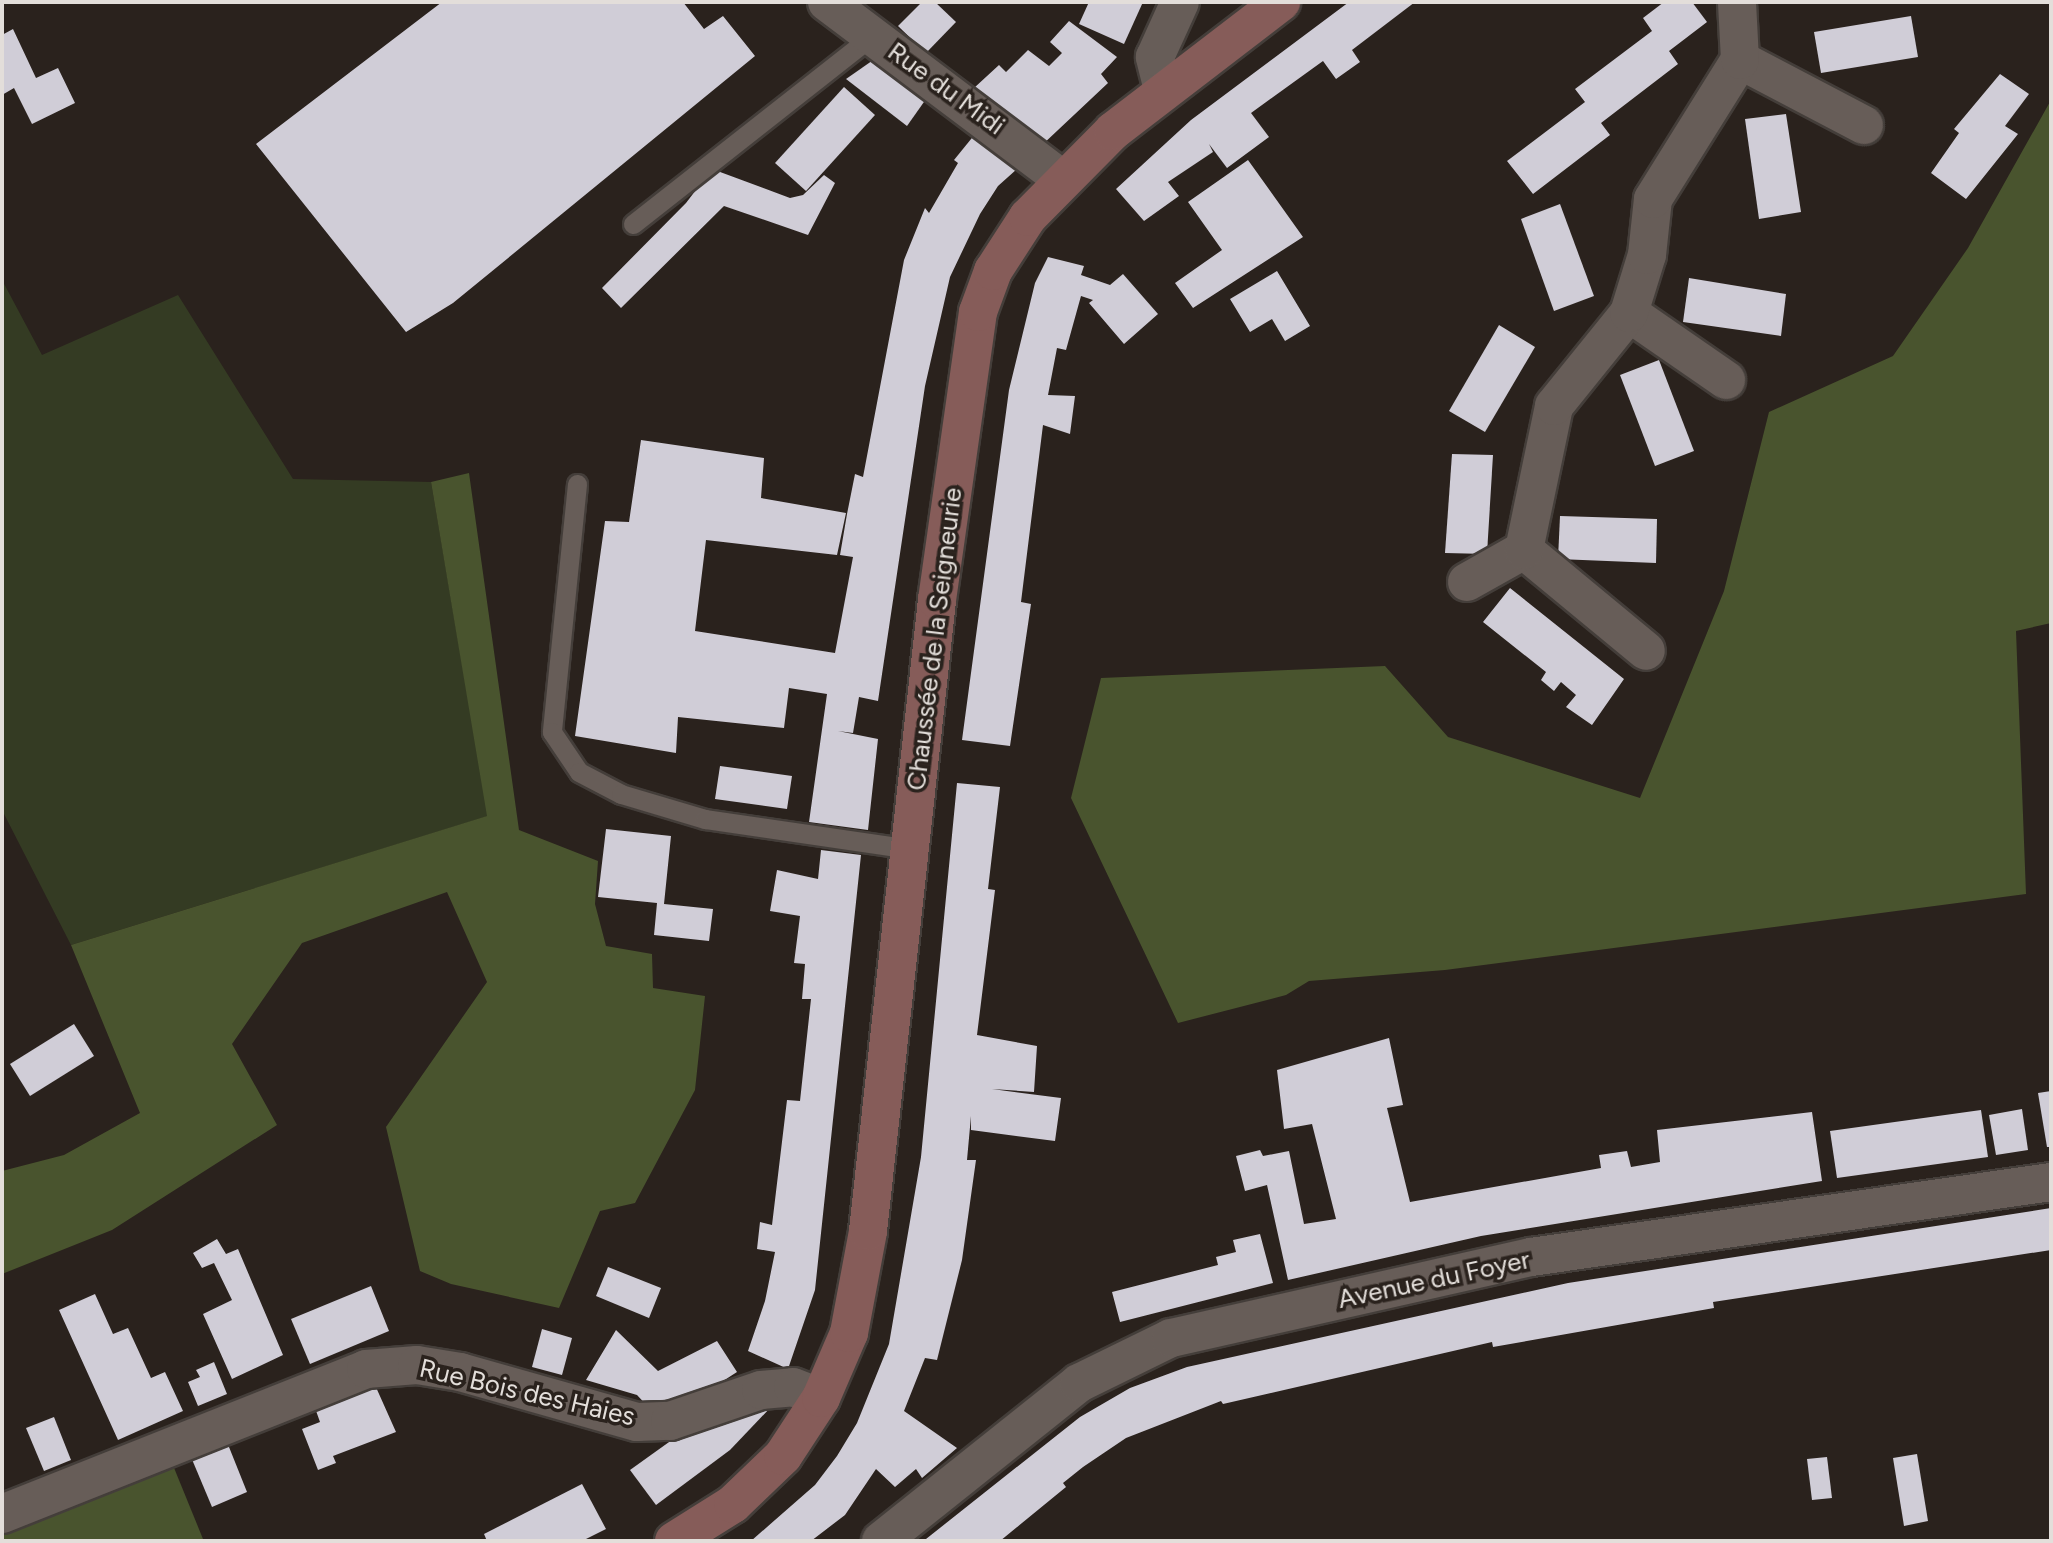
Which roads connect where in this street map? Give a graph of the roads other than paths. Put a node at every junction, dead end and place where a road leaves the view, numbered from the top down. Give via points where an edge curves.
1 (827, 2) edge
2 (1180, 2) edge
3 (1280, 2) edge
4 (1737, 2) edge
5 (873, 35) junction
6 (1740, 60) junction
7 (1163, 90) junction
8 (1864, 125) dead end
9 (1062, 179) junction
10 (633, 225) dead end
11 (1629, 313) junction
12 (1726, 380) dead end
13 (577, 484) dead end
14 (1524, 551) junction
15 (1467, 582) dead end
16 (1646, 652) dead end
17 (910, 849) junction
18 (2051, 1182) edge
19 (821, 1398) junction
20 (2, 1514) edge
21 (715, 1532) edge
22 (674, 1541) edge
23 (881, 1541) edge

1 - 5 street, Rue du Midi
2 - 7 street via 1156,57
3 - 7 main road, Chaussée de la Seigneurie
4 - 6 street
5 - 9 street, Rue du Midi
5 - 10 lane
6 - 8 street
6 - 11 street via 1653,199 1647,255
7 - 9 main road, Chaussée de la Seigneurie
9 - 17 main road, Chaussée de la Seigneurie via 1008,244 978,312 937,600
11 - 12 street
11 - 14 street via 1554,406
13 - 17 lane via 552,732 579,772 621,794 705,820
14 - 15 street
14 - 16 street
17 - 19 main road, Chaussée de la Seigneurie via 861,1282 840,1362
18 - 23 street, Avenue du Foyer via 1531,1257 1171,1338 1079,1383
19 - 20 street, Rue Bois des Haies via 793,1387 761,1390 670,1421 637,1422 460,1372 416,1365 366,1369
19 - 21 main road, Chaussée de la Seigneurie via 775,1465
21 - 22 main road, Chaussée de la Seigneurie

